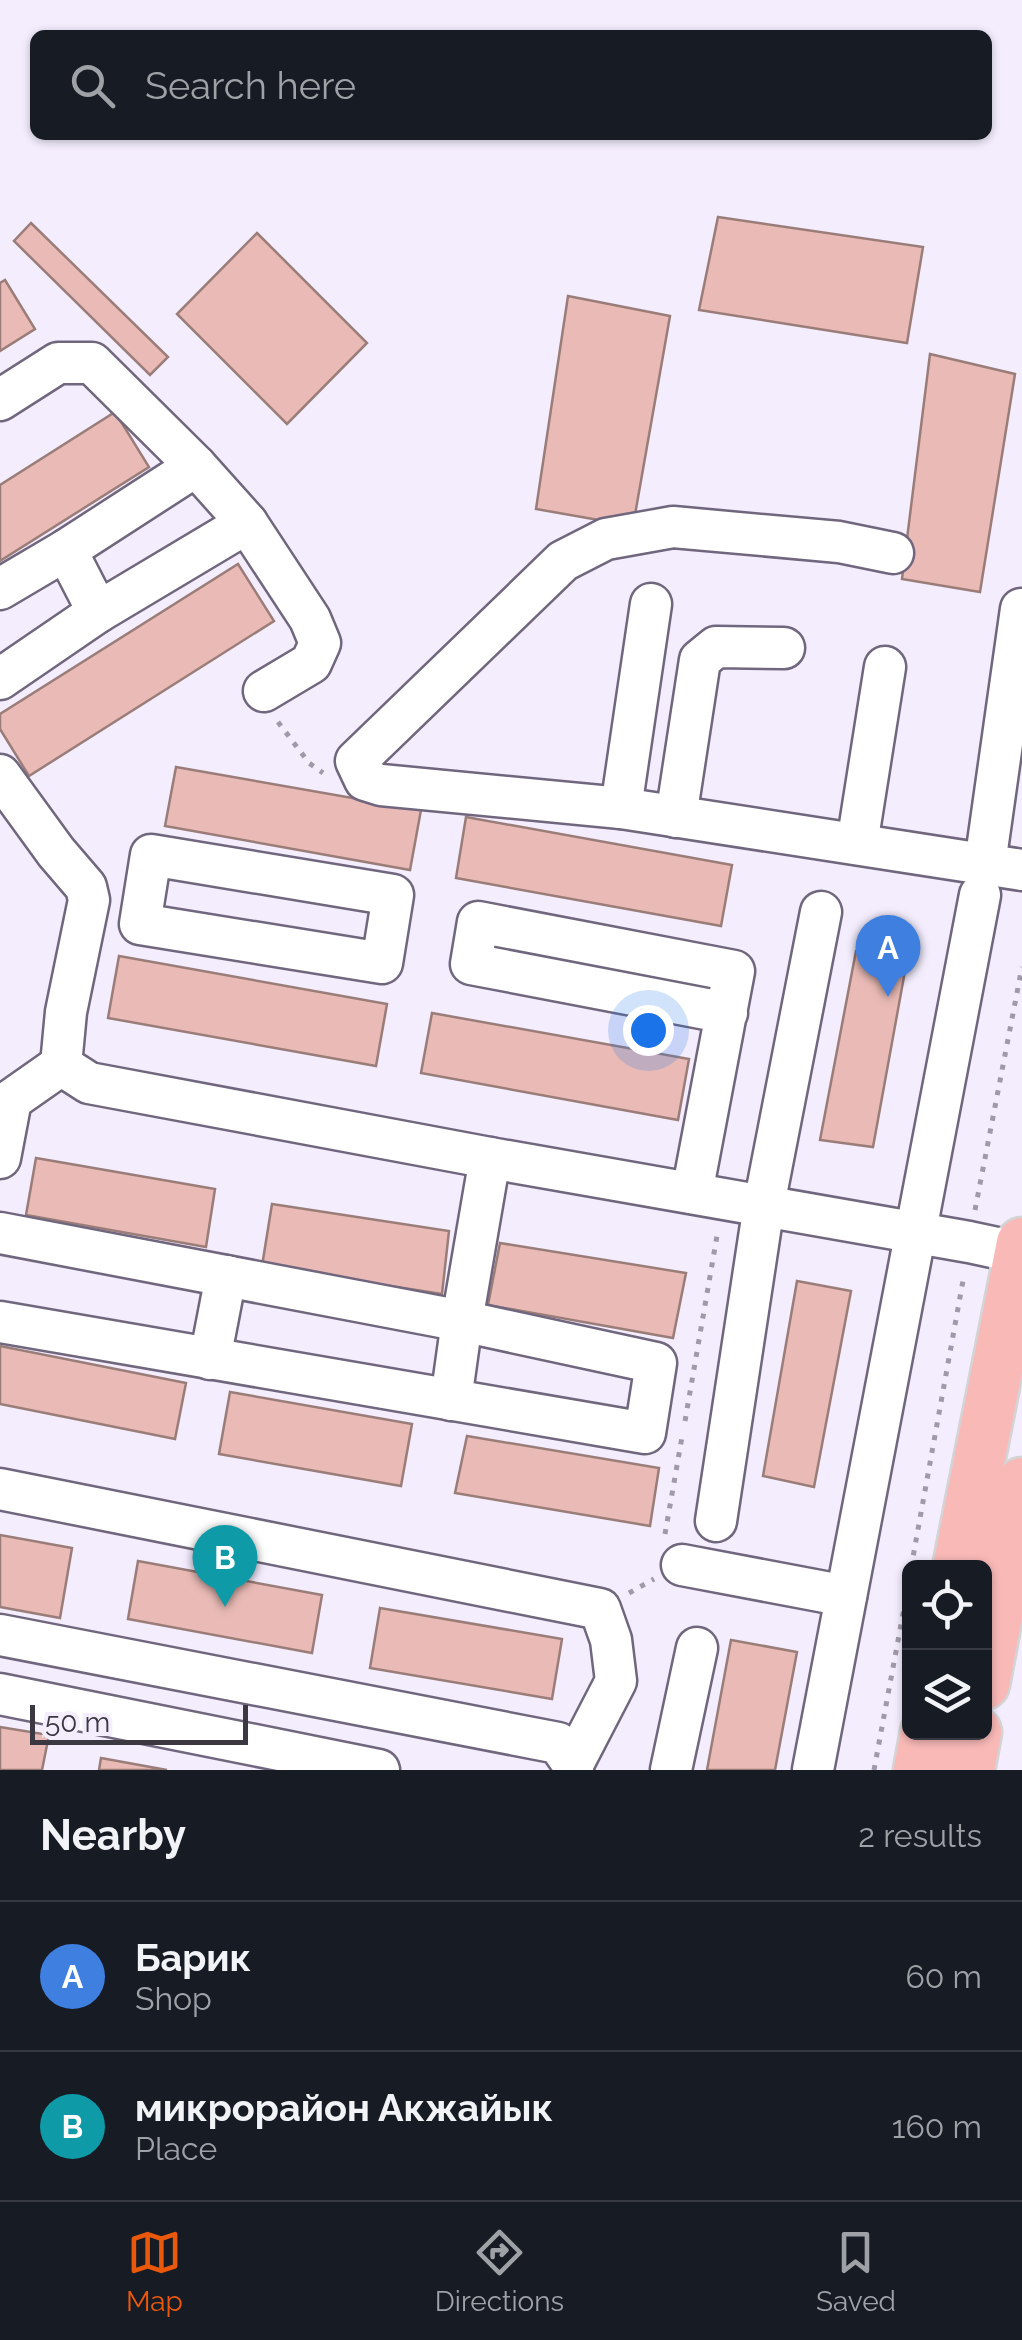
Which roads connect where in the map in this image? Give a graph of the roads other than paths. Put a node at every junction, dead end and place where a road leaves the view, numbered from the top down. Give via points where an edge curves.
1 (0, 400) edge
2 (196, 466) junction
3 (247, 523) junction
4 (66, 550) junction
5 (893, 553) dead end
6 (0, 589) edge
7 (651, 604) dead end
8 (1021, 610) edge
9 (98, 612) junction
10 (784, 648) dead end
11 (885, 668) dead end
12 (0, 679) edge
13 (264, 691) road end
14 (0, 775) edge
15 (622, 808) junction
16 (676, 817) junction
17 (857, 844) junction
18 (996, 876) edge
19 (89, 900) junction
20 (142, 909) junction
21 (821, 912) dead end
22 (727, 1013) junction
23 (60, 1064) junction
24 (0, 1158) edge
25 (490, 1158) junction
26 (708, 1196) junction
27 (764, 1206) junction
28 (0, 1233) edge
29 (914, 1234) junction
30 (1021, 1248) edge
31 (226, 1276) junction
32 (462, 1321) junction
33 (0, 1322) edge
34 (210, 1358) junction
35 (451, 1400) junction
36 (1022, 1482) edge
37 (0, 1489) edge
38 (716, 1520) dead end
39 (960, 1560) edge
40 (682, 1565) road end
41 (846, 1596) junction
42 (0, 1636) edge
43 (697, 1648) dead end
44 (990, 1650) edge
45 (100, 1654) junction
46 (0, 1694) edge
47 (346, 1702) junction
48 (87, 1710) junction
49 (925, 1740) edge
50 (974, 1740) edge
51 (330, 1760) junction
52 (573, 1767) edge
53 (379, 1770) edge
54 (671, 1770) edge
55 (813, 1770) edge
56 (919, 1770) edge
57 (968, 1770) edge

1 - 2 street via 58,363 92,362
2 - 3 street
2 - 4 street
3 - 9 street
3 - 13 street via 320,643 310,662
4 - 6 street
4 - 9 street
5 - 15 street via 673,527 606,539 563,560 356,761 364,780 381,785
7 - 15 street
8 - 18 street
9 - 12 street
10 - 16 street via 716,647 700,660
11 - 17 street
14 - 19 street via 86,886
15 - 16 street
16 - 17 street
17 - 18 street
18 - 29 street
19 - 20 street
19 - 23 street
20 - 20 street via 150,855 392,894 382,963 140,924
21 - 27 street
22 - 22 street via 734,971 478,922 470,964
22 - 26 street
23 - 24 street via 11,1100
23 - 25 street via 89,1083
25 - 26 street
25 - 32 street
26 - 27 street
27 - 29 street
27 - 38 street
28 - 31 street
29 - 30 street
29 - 41 street
30 - 39 main road
31 - 32 street
31 - 34 street
32 - 35 street
32 - 35 street via 656,1363 646,1433
33 - 34 street
34 - 35 street
36 - 44 main road
37 - 52 street via 600,1609 616,1680
40 - 41 street
41 - 55 street
42 - 45 street
43 - 54 street
45 - 47 street
45 - 48 street
46 - 48 street
47 - 51 street
47 - 52 street via 558,1743
48 - 51 street
49 - 56 main road
50 - 57 main road
51 - 53 street

